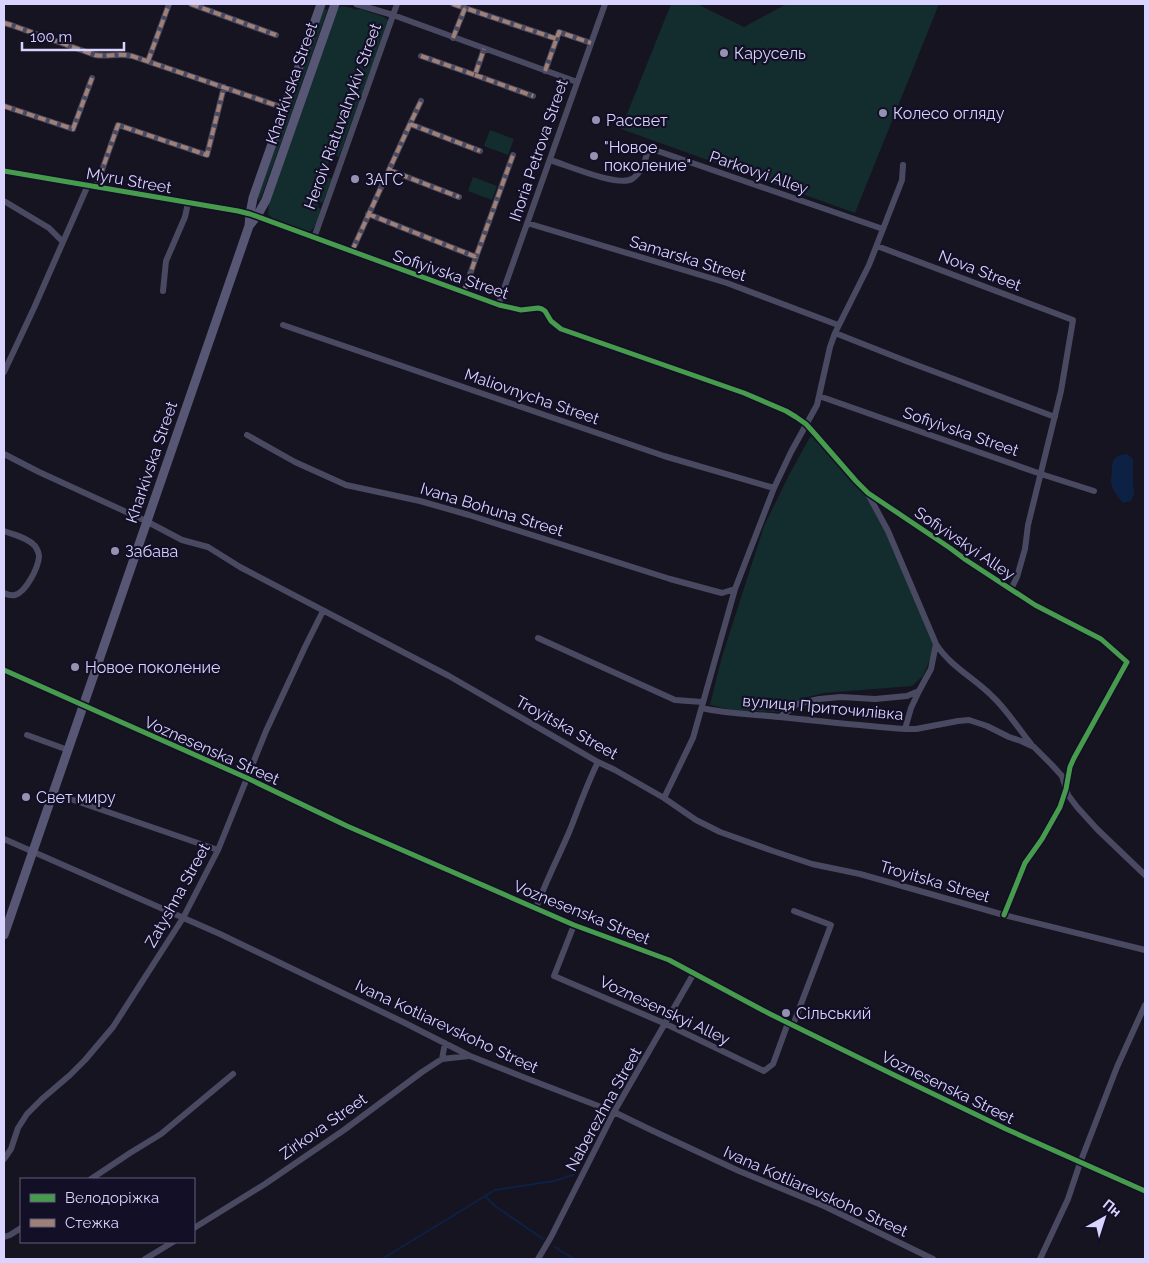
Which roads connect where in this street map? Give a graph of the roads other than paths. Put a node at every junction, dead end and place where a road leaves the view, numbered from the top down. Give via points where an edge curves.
1 (169, 4) edge
2 (191, 4) edge
3 (321, 4) edge
4 (335, 4) edge
5 (356, 4) edge
6 (397, 4) edge
7 (454, 4) edge
8 (605, 4) edge
9 (465, 8) junction
10 (393, 15) junction
11 (4, 23) edge
12 (276, 34) dead end
13 (453, 38) junction
14 (557, 39) junction
15 (590, 43) junction
16 (484, 49) junction
17 (421, 56) dead end
18 (148, 61) junction
19 (545, 71) junction
20 (474, 75) junction
21 (92, 78) dead end
22 (576, 82) junction
23 (224, 87) junction
24 (533, 96) dead end
25 (421, 101) dead end
26 (4, 106) edge
27 (284, 108) junction
28 (410, 124) junction
29 (480, 151) dead end
30 (513, 155) dead end
31 (550, 160) junction
32 (903, 165) dead end
33 (389, 170) junction
34 (4, 171) edge
35 (88, 185) junction
36 (96, 187) junction
37 (458, 197) dead end
38 (4, 201) edge
39 (188, 203) junction
40 (368, 214) junction
41 (254, 215) junction
42 (527, 223) junction
43 (883, 229) junction
44 (314, 238) junction
45 (63, 242) junction
46 (877, 246) junction
47 (352, 251) junction
48 (476, 257) junction
49 (163, 291) dead end
50 (464, 292) junction
51 (499, 305) junction
52 (283, 325) dead end
53 (838, 325) junction
54 (835, 333) junction
55 (4, 372) edge
56 (819, 396) junction
57 (1055, 417) junction
58 (806, 424) junction
59 (247, 435) dead end
60 (4, 454) edge
61 (1041, 474) junction
62 (774, 488) junction
63 (1094, 491) dead end
64 (868, 492) junction
65 (146, 522) junction
66 (4, 531) edge
67 (735, 589) junction
68 (1012, 589) junction
69 (4, 593) edge
70 (322, 610) junction
71 (538, 638) dead end
72 (936, 644) junction
73 (4, 670) edge
74 (919, 691) junction
75 (702, 705) junction
76 (83, 706) junction
77 (780, 717) junction
78 (905, 729) junction
79 (27, 735) dead end
80 (1034, 747) junction
81 (68, 750) junction
82 (598, 762) junction
83 (247, 778) junction
84 (1066, 789) junction
85 (53, 793) junction
86 (664, 798) junction
87 (4, 839) edge
88 (218, 850) junction
89 (32, 852) junction
90 (1145, 874) edge
91 (536, 908) junction
92 (794, 911) dead end
93 (1004, 915) junction
94 (183, 918) junction
95 (574, 925) junction
96 (4, 935) edge
97 (1145, 950) edge
98 (694, 973) junction
99 (1145, 1004) edge
100 (666, 1024) junction
101 (790, 1024) junction
102 (446, 1043) junction
103 (470, 1056) junction
104 (442, 1059) junction
105 (233, 1074) dead end
106 (614, 1112) junction
107 (4, 1158) edge
108 (1080, 1163) junction
109 (93, 1178) edge
110 (1145, 1191) edge
111 (195, 1227) edge
112 (20, 1229) edge
113 (4, 1238) edge
114 (170, 1243) edge
115 (145, 1259) edge
116 (538, 1259) edge
117 (934, 1259) edge
118 (1040, 1259) edge

1 - 18 street
2 - 12 street
3 - 27 street, Kharkivska Street
4 - 41 street, Kharkivska Street via 266,200
5 - 10 street
6 - 10 street, Heroiv Riatuvalnykiv Street
7 - 9 street
8 - 15 street, Ihoria Petrova Street
9 - 13 street
9 - 14 street
10 - 13 street
10 - 44 street, Heroiv Riatuvalnykiv Street
11 - 18 street via 101,56 124,54
13 - 16 street
14 - 15 street via 559,32
14 - 19 street
15 - 22 street, Ihoria Petrova Street
16 - 19 street
16 - 20 street
17 - 20 street
18 - 23 street
19 - 22 street
20 - 24 street
21 - 26 street via 73,129
22 - 31 street, Ihoria Petrova Street
23 - 27 street
23 - 36 street via 207,155 118,125
25 - 28 street
27 - 41 street, Kharkivska Street via 253,198
28 - 29 street
28 - 33 street
30 - 48 street
31 - 42 street, Ihoria Petrova Street
31 - 43 street, Parkovyi Alley via 622,181 632,179 639,172 649,148
32 - 43 street via 902,180
33 - 37 street
33 - 40 street
34 - 35 street, Myru Street
35 - 36 street, Myru Street
35 - 45 street
36 - 39 street, Myru Street
38 - 45 street via 49,228
39 - 41 street, Myru Street
39 - 49 street via 166,261
40 - 47 street
40 - 48 street
41 - 44 street, Sofiyivska Street
41 - 65 street, Kharkivska Street
42 - 51 street, Ihoria Petrova Street
42 - 53 street, Samarska Street via 727,283
43 - 46 street
44 - 47 street, Sofiyivska Street
45 - 55 street
46 - 53 street
46 - 57 street, Nova Street via 1072,320
47 - 50 street, Sofiyivska Street
48 - 50 street
50 - 51 street, Sofiyivska Street
51 - 58 street, Sofiyivska Street via 521,310 542,309 551,321 562,328 744,393 786,411
52 - 62 street, Maliovnycha Street via 664,456
53 - 54 street
54 - 56 street
54 - 57 street
56 - 58 street
56 - 61 street, Sofiyivska Street
57 - 61 street
58 - 62 street
58 - 64 street, Sofiyivskyi Alley
59 - 67 street, Ivana Bohuna Street via 346,485 420,501 713,591 722,593
60 - 65 street, Troyitska Street
61 - 63 street, Sofiyivska Street
61 - 68 street via 1025,549
62 - 67 street
64 - 68 street, Sofiyivskyi Alley
64 - 72 street
65 - 70 street, Troyitska Street via 182,540 208,547
65 - 76 street, Kharkivska Street
66 - 69 street via 30,541 39,556 31,579 22,591 12,596
67 - 75 street
68 - 84 street, Sofiyivskyi Alley via 1035,605 1097,636 1127,662 1074,758
70 - 82 street, Troyitska Street via 449,676
70 - 83 street, Zatyshna Street
71 - 75 street, вулиця Приточилівка via 675,700
72 - 74 street via 931,669
72 - 80 street via 945,656 1000,704
73 - 76 street, Voznesenska Street
74 - 77 street via 891,699 841,696 819,699 797,704
74 - 78 street
75 - 77 street, вулиця Приточилівка via 717,712
75 - 86 street via 693,738
76 - 81 street, Kharkivska Street
76 - 83 street, Voznesenska Street
77 - 78 street, вулиця Приточилівка
78 - 80 street, вулиця Приточилівка via 969,720
79 - 81 street
80 - 84 street, вулиця Приточилівка via 1059,773
81 - 85 street, Kharkivska Street
82 - 86 street, Troyitska Street
82 - 91 street
83 - 88 street, Zatyshna Street
83 - 91 street, Voznesenska Street via 347,826
84 - 90 street, вулиця Приточилівка via 1071,800 1090,821
84 - 93 street via 1042,840 1024,863
85 - 88 street
85 - 89 street, Kharkivska Street
86 - 93 street, Troyitska Street via 696,820 765,849
87 - 89 street, Ivana Kotliarevskoho Street
88 - 94 street, Zatyshna Street
89 - 94 street, Ivana Kotliarevskoho Street
89 - 96 street, Kharkivska Street
91 - 95 street, Voznesenska Street
92 - 101 street via 831,925
93 - 97 street, Troyitska Street
94 - 102 street, Ivana Kotliarevskoho Street
94 - 107 street, Zatyshna Street via 103,1041 27,1114
95 - 98 street, Voznesenska Street via 648,951
95 - 100 street, Voznesenskyi Alley via 554,976
98 - 100 street, Naberezhna Street
98 - 101 street, Voznesenska Street
99 - 108 street via 1116,1067
100 - 101 street, Voznesenskyi Alley via 764,1071 773,1064
100 - 106 street, Naberezhna Street
101 - 108 street, Voznesenska Street
102 - 103 street, Ivana Kotliarevskoho Street
102 - 104 street
103 - 104 street, Zirkova Street
103 - 106 street, Ivana Kotliarevskoho Street
104 - 111 street, Zirkova Street via 265,1184
105 - 109 street via 162,1134
106 - 116 street, Naberezhna Street
106 - 117 street, Ivana Kotliarevskoho Street
108 - 110 street, Voznesenska Street
108 - 118 street via 1068,1199
112 - 113 street
114 - 115 street

